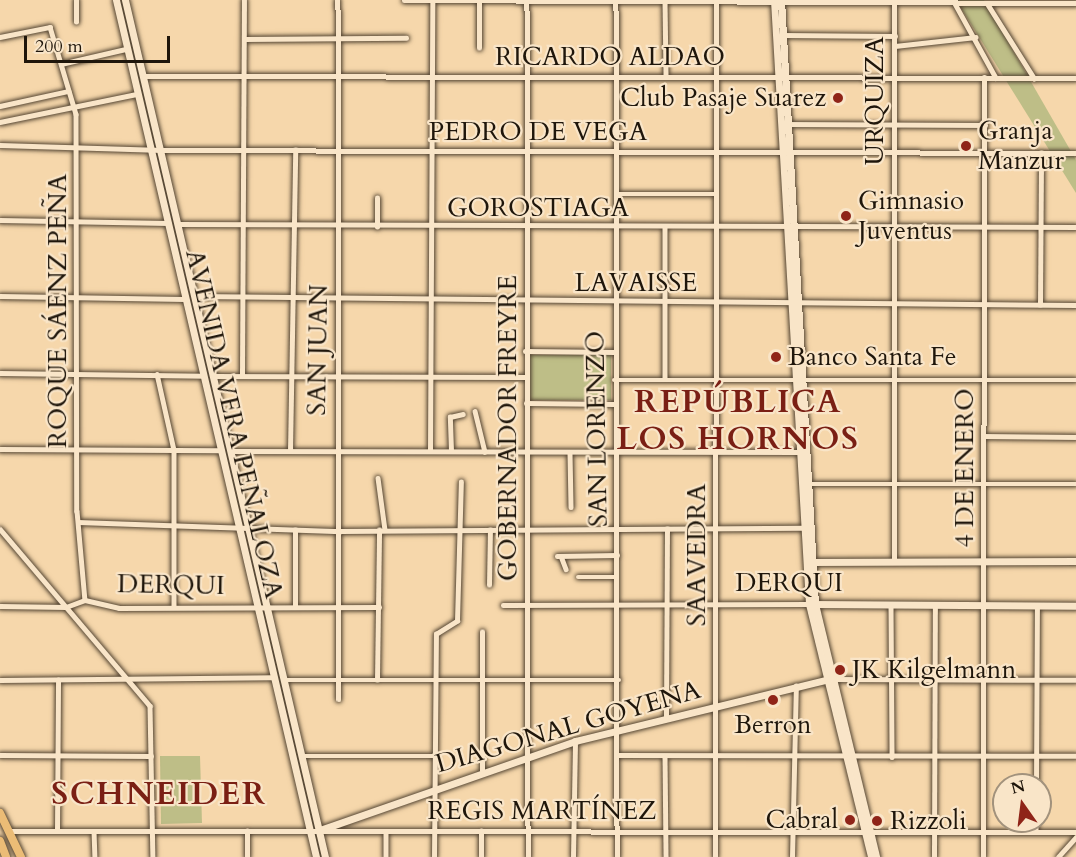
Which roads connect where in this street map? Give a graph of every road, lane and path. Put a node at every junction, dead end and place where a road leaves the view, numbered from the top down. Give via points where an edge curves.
1 (76, 0) edge
2 (116, 0) edge
3 (125, 0) edge
4 (244, 0) edge
5 (339, 0) edge
6 (404, 0) edge
7 (432, 0) edge
8 (479, 0) edge
9 (528, 1) edge
10 (616, 1) edge
11 (665, 1) edge
12 (716, 1) edge
13 (777, 1) edge
14 (894, 2) edge
15 (954, 2) edge
16 (985, 2) edge
17 (1076, 3) edge
18 (76, 22) dead end
19 (782, 35) junction
20 (894, 36) junction
21 (0, 37) edge
22 (338, 38) junction
23 (406, 38) dead end
24 (975, 38) junction
25 (244, 39) junction
26 (895, 46) junction
27 (479, 48) dead end
28 (126, 49) junction
29 (61, 64) junction
30 (243, 74) junction
31 (338, 75) junction
32 (617, 75) junction
33 (144, 76) junction
34 (666, 76) junction
35 (780, 76) junction
36 (434, 77) junction
37 (528, 77) junction
38 (716, 77) junction
39 (895, 78) junction
40 (984, 78) junction
41 (996, 78) junction
42 (1034, 78) junction
43 (1076, 78) edge
44 (68, 92) junction
45 (136, 94) junction
46 (0, 106) edge
47 (73, 108) junction
48 (0, 122) edge
49 (786, 124) junction
50 (896, 125) junction
51 (985, 125) junction
52 (0, 145) edge
53 (79, 145) junction
54 (148, 149) junction
55 (162, 150) junction
56 (244, 150) junction
57 (295, 150) junction
58 (338, 151) junction
59 (432, 151) junction
60 (616, 151) junction
61 (528, 152) junction
62 (714, 153) junction
63 (784, 153) junction
64 (895, 153) junction
65 (985, 153) junction
66 (1041, 153) junction
67 (1076, 153) edge
68 (714, 194) junction
69 (616, 195) junction
70 (377, 198) dead end
71 (0, 220) edge
72 (77, 220) junction
73 (166, 222) junction
74 (178, 224) junction
75 (243, 226) junction
76 (294, 226) junction
77 (338, 227) junction
78 (377, 227) junction
79 (432, 227) junction
80 (1076, 227) edge
81 (528, 228) junction
82 (616, 228) junction
83 (665, 228) junction
84 (714, 228) junction
85 (789, 228) junction
86 (894, 228) junction
87 (1040, 228) junction
88 (985, 229) junction
89 (0, 296) edge
90 (196, 296) junction
91 (77, 297) junction
92 (243, 297) junction
93 (293, 298) junction
94 (184, 299) junction
95 (338, 299) junction
96 (431, 300) junction
97 (527, 302) junction
98 (616, 302) junction
99 (665, 303) junction
100 (714, 303) junction
101 (894, 303) junction
102 (793, 304) junction
103 (985, 304) junction
104 (1040, 305) junction
105 (1076, 305) edge
106 (525, 351) junction
107 (614, 352) junction
108 (0, 373) edge
109 (79, 374) junction
110 (158, 374) junction
111 (201, 376) junction
112 (214, 376) junction
113 (242, 376) junction
114 (291, 376) junction
115 (336, 376) junction
116 (430, 377) junction
117 (525, 377) junction
118 (714, 378) junction
119 (895, 378) junction
120 (665, 379) junction
121 (798, 379) junction
122 (614, 380) junction
123 (985, 380) junction
124 (1076, 380) edge
125 (526, 403) junction
126 (613, 404) junction
127 (475, 411) dead end
128 (463, 414) dead end
129 (985, 436) junction
130 (1076, 437) edge
131 (77, 448) junction
132 (0, 449) edge
133 (174, 450) junction
134 (220, 450) junction
135 (231, 451) junction
136 (290, 451) junction
137 (430, 451) junction
138 (450, 451) junction
139 (336, 452) junction
140 (485, 452) junction
141 (527, 452) junction
142 (802, 452) junction
143 (570, 453) junction
144 (715, 453) junction
145 (612, 454) junction
146 (378, 478) dead end
147 (461, 482) dead end
148 (894, 483) junction
149 (984, 483) junction
150 (807, 484) junction
151 (1076, 484) edge
152 (571, 507) dead end
153 (78, 522) junction
154 (174, 523) junction
155 (237, 524) junction
156 (716, 528) junction
157 (803, 528) junction
158 (526, 529) junction
159 (616, 529) junction
160 (667, 529) junction
161 (0, 530) edge
162 (250, 530) junction
163 (295, 530) junction
164 (378, 530) junction
165 (385, 530) junction
166 (490, 530) junction
167 (341, 531) junction
168 (461, 531) junction
169 (617, 555) junction
170 (894, 561) junction
171 (985, 561) junction
172 (1076, 561) edge
173 (808, 562) junction
174 (566, 569) dead end
175 (578, 577) dead end
176 (617, 577) junction
177 (489, 585) dead end
178 (85, 600) junction
179 (618, 603) junction
180 (667, 603) junction
181 (716, 604) junction
182 (812, 604) junction
183 (891, 604) junction
184 (985, 604) junction
185 (502, 605) dead end
186 (527, 605) junction
187 (935, 605) junction
188 (0, 606) edge
189 (66, 606) junction
190 (174, 606) junction
191 (266, 606) junction
192 (295, 606) junction
193 (341, 606) junction
194 (1037, 606) junction
195 (1076, 606) edge
196 (255, 607) junction
197 (379, 607) junction
198 (482, 632) dead end
199 (272, 677) junction
200 (829, 678) junction
201 (128, 679) junction
202 (340, 679) junction
203 (0, 680) edge
204 (58, 680) junction
205 (283, 680) junction
206 (377, 680) junction
207 (434, 680) junction
208 (619, 680) junction
209 (891, 680) junction
210 (934, 680) junction
211 (985, 680) junction
212 (1036, 680) junction
213 (1076, 680) edge
214 (483, 681) junction
215 (528, 681) junction
216 (796, 685) junction
217 (339, 699) dead end
218 (718, 704) junction
219 (666, 718) junction
220 (619, 730) junction
221 (575, 741) junction
222 (0, 755) edge
223 (528, 755) junction
224 (58, 756) junction
225 (151, 756) junction
226 (301, 756) junction
227 (435, 756) junction
228 (619, 756) junction
229 (665, 756) junction
230 (717, 756) junction
231 (793, 756) junction
232 (985, 756) junction
233 (1035, 756) junction
234 (1076, 756) edge
235 (849, 757) junction
236 (892, 757) junction
237 (934, 757) junction
238 (482, 771) junction
239 (1036, 773) edge
240 (434, 788) junction
241 (0, 813) edge
242 (320, 830) junction
243 (9, 831) junction
244 (57, 831) junction
245 (94, 831) junction
246 (247, 831) junction
247 (311, 831) junction
248 (386, 831) junction
249 (434, 831) junction
250 (481, 831) junction
251 (527, 831) junction
252 (573, 831) junction
253 (616, 831) junction
254 (666, 831) junction
255 (715, 831) junction
256 (793, 831) junction
257 (153, 832) junction
258 (867, 832) junction
259 (934, 832) junction
260 (983, 832) junction
261 (992, 832) edge
262 (1052, 832) edge
263 (1076, 832) edge
264 (1076, 837) edge
265 (0, 841) edge
266 (6, 857) edge
267 (21, 857) edge
268 (94, 857) edge
269 (153, 857) edge
270 (247, 857) edge
271 (316, 857) edge
272 (325, 857) edge
273 (386, 857) edge
274 (434, 857) edge
275 (481, 857) edge
276 (528, 857) edge
277 (573, 857) edge
278 (617, 857) edge
279 (666, 857) edge
280 (715, 857) edge
281 (792, 857) edge
282 (871, 857) edge
283 (876, 857) edge
284 (934, 857) edge
285 (983, 857) edge
286 (1058, 857) edge

1 - 18 street
2 - 28 main road, AVENIDA VERA PEÑALOZA
3 - 33 main road, AVENIDA VERA PEÑALOZA
4 - 25 street
5 - 22 street, SAN JUAN
6 - 7 street
7 - 8 street
7 - 36 street
8 - 9 street
8 - 27 street
9 - 10 street
9 - 37 street, GOBERNADOR FREYRE
10 - 11 street
10 - 32 street, SAN LORENZO
11 - 12 street
11 - 34 street
12 - 13 street
12 - 38 street, SAAVEDRA
13 - 14 street
13 - 19 main road
13 - 35 main road
14 - 15 street
14 - 20 street, URQUIZA
15 - 16 street
15 - 24 street
16 - 17 street
16 - 42 street
19 - 20 street
19 - 35 main road
20 - 26 street, URQUIZA
21 - 29 street, ROQUE SÁENZ PEÑA via 50,27
22 - 23 street
22 - 25 street
22 - 31 street, SAN JUAN
24 - 26 street
24 - 41 street
25 - 30 street
26 - 39 street, URQUIZA
28 - 29 street
28 - 45 main road, AVENIDA VERA PEÑALOZA
29 - 44 street, ROQUE SÁENZ PEÑA
30 - 31 street, RICARDO ALDAO
30 - 33 street, RICARDO ALDAO
30 - 56 street
31 - 36 street, RICARDO ALDAO
31 - 58 street, SAN JUAN
32 - 34 street, RICARDO ALDAO
32 - 37 street, RICARDO ALDAO
32 - 60 street, SAN LORENZO
33 - 55 main road, AVENIDA VERA PEÑALOZA
34 - 38 street, RICARDO ALDAO
35 - 38 street, RICARDO ALDAO
35 - 39 street, RICARDO ALDAO
35 - 49 main road
35 - 63 main road
36 - 37 street, RICARDO ALDAO
36 - 59 street
37 - 61 street, GOBERNADOR FREYRE
38 - 62 street, SAAVEDRA
39 - 40 street, RICARDO ALDAO
39 - 50 street, URQUIZA
40 - 41 street, RICARDO ALDAO
40 - 51 street, 4 DE ENERO
41 - 42 street, RICARDO ALDAO
42 - 43 street, RICARDO ALDAO
44 - 46 street
44 - 47 street, ROQUE SÁENZ PEÑA
45 - 47 street
45 - 54 main road, AVENIDA VERA PEÑALOZA
47 - 48 street
47 - 53 street, ROQUE SÁENZ PEÑA
49 - 50 street
49 - 63 main road
50 - 51 street
50 - 64 street, URQUIZA
51 - 65 street, 4 DE ENERO
52 - 53 street, PEDRO DE VEGA
53 - 54 street, PEDRO DE VEGA
53 - 72 street, ROQUE SÁENZ PEÑA
54 - 55 street, PEDRO DE VEGA
54 - 73 main road, AVENIDA VERA PEÑALOZA
55 - 56 street, PEDRO DE VEGA
55 - 74 main road, AVENIDA VERA PEÑALOZA
56 - 57 street, PEDRO DE VEGA
56 - 75 street
57 - 58 street, PEDRO DE VEGA
57 - 76 street
58 - 59 street, PEDRO DE VEGA
58 - 77 street, SAN JUAN
59 - 61 street, PEDRO DE VEGA
59 - 79 street
60 - 61 street, PEDRO DE VEGA
60 - 62 street, PEDRO DE VEGA
60 - 69 street, SAN LORENZO
61 - 81 street, GOBERNADOR FREYRE
62 - 63 street, PEDRO DE VEGA
62 - 68 street, SAAVEDRA
63 - 64 street, PEDRO DE VEGA
63 - 85 main road
64 - 65 street, PEDRO DE VEGA
64 - 86 street, URQUIZA
65 - 66 street, PEDRO DE VEGA
65 - 88 street, 4 DE ENERO
66 - 67 street, PEDRO DE VEGA
66 - 87 street
68 - 69 street
68 - 84 street, SAAVEDRA
69 - 82 street, SAN LORENZO
70 - 78 street
71 - 72 street, GOROSTIAGA
72 - 73 street, GOROSTIAGA
72 - 91 street, ROQUE SÁENZ PEÑA
73 - 74 street, GOROSTIAGA
73 - 94 main road, AVENIDA VERA PEÑALOZA
74 - 75 street, GOROSTIAGA
74 - 90 main road, AVENIDA VERA PEÑALOZA
75 - 76 street, GOROSTIAGA
75 - 92 street
76 - 77 street, GOROSTIAGA
76 - 93 street
77 - 78 street, GOROSTIAGA
77 - 95 street, SAN JUAN
78 - 79 street, GOROSTIAGA
79 - 81 street, GOROSTIAGA
79 - 96 street
80 - 87 street, GOROSTIAGA
81 - 82 street, GOROSTIAGA
81 - 97 street, GOBERNADOR FREYRE
82 - 83 street, GOROSTIAGA
82 - 98 street, SAN LORENZO
83 - 84 street, GOROSTIAGA
83 - 99 street
84 - 85 street, GOROSTIAGA
84 - 100 street, SAAVEDRA
85 - 86 street, GOROSTIAGA
85 - 102 main road
86 - 88 street, GOROSTIAGA
86 - 101 street, URQUIZA
87 - 88 street, GOROSTIAGA
87 - 104 street
88 - 103 street, 4 DE ENERO
89 - 91 street
90 - 92 street, LAVAISSE
90 - 112 main road, AVENIDA VERA PEÑALOZA
91 - 94 street
91 - 109 street, ROQUE SÁENZ PEÑA
92 - 93 street, LAVAISSE
92 - 113 street
93 - 95 street, LAVAISSE
93 - 114 street
94 - 111 main road, AVENIDA VERA PEÑALOZA
95 - 96 street, LAVAISSE
95 - 115 street, SAN JUAN
96 - 97 street, LAVAISSE
96 - 116 street
97 - 98 street, LAVAISSE
97 - 106 street, GOBERNADOR FREYRE
98 - 99 street, LAVAISSE
98 - 107 street, SAN LORENZO
99 - 100 street, LAVAISSE
99 - 120 street
100 - 102 street, LAVAISSE
100 - 118 street, SAAVEDRA
101 - 102 street, LAVAISSE
101 - 103 street, LAVAISSE
101 - 119 street, URQUIZA
102 - 121 main road
103 - 104 street, LAVAISSE
103 - 123 street, 4 DE ENERO
104 - 105 street, LAVAISSE
106 - 107 street
106 - 117 street, GOBERNADOR FREYRE
107 - 122 street, SAN LORENZO
108 - 109 street
109 - 110 street
109 - 131 street, ROQUE SÁENZ PEÑA
110 - 111 street
110 - 133 street
111 - 112 street
111 - 134 main road, AVENIDA VERA PEÑALOZA
112 - 113 street
112 - 135 main road, AVENIDA VERA PEÑALOZA
113 - 114 street
114 - 115 street
114 - 136 street
115 - 116 street
115 - 139 street, SAN JUAN
116 - 117 street
116 - 137 street
117 - 125 street, GOBERNADOR FREYRE
118 - 120 street
118 - 121 street
118 - 144 street, SAAVEDRA
119 - 121 street
119 - 123 street
119 - 148 street, URQUIZA
120 - 122 street
121 - 142 main road
122 - 126 street, SAN LORENZO
123 - 124 street
123 - 129 street, 4 DE ENERO
125 - 126 street
125 - 141 street, GOBERNADOR FREYRE
126 - 145 street, SAN LORENZO
127 - 140 street
128 - 138 street via 450,417
129 - 130 street
129 - 149 street, 4 DE ENERO
131 - 132 street
131 - 133 street
131 - 153 street, ROQUE SÁENZ PEÑA
133 - 134 street
133 - 154 street
134 - 155 main road, AVENIDA VERA PEÑALOZA
135 - 136 street
135 - 162 main road, AVENIDA VERA PEÑALOZA
136 - 139 street
137 - 138 street
137 - 139 street
138 - 140 street
139 - 167 street, SAN JUAN
140 - 141 street
141 - 143 street
141 - 158 street, GOBERNADOR FREYRE
142 - 144 street
142 - 150 main road
142 - 157 main road
143 - 145 street
143 - 152 street
144 - 145 street
144 - 156 street, SAAVEDRA
145 - 159 street, SAN LORENZO
146 - 165 street
147 - 168 street
148 - 149 street
148 - 150 street
148 - 170 street, URQUIZA
149 - 151 street
149 - 171 street, 4 DE ENERO
150 - 173 main road
153 - 154 street
153 - 178 street, ROQUE SÁENZ PEÑA
154 - 155 street
154 - 190 street
155 - 162 street
155 - 196 main road, AVENIDA VERA PEÑALOZA
156 - 157 street
156 - 160 street
156 - 181 street, SAAVEDRA
157 - 173 main road
158 - 159 street
158 - 166 street
158 - 186 street, GOBERNADOR FREYRE
159 - 160 street
159 - 169 street, SAN LORENZO
160 - 180 street
161 - 189 street
162 - 163 street
162 - 191 main road, AVENIDA VERA PEÑALOZA
163 - 167 street
163 - 192 street
164 - 165 street
164 - 167 street
164 - 197 street
165 - 168 street
166 - 168 street
166 - 177 street
167 - 193 street, SAN JUAN
168 - 207 street via 458,621 452,628 436,631
169 - 174 street via 559,556
169 - 176 street, SAN LORENZO
170 - 171 main road
170 - 173 main road
171 - 172 main road
171 - 184 street, 4 DE ENERO
173 - 182 main road
175 - 176 street
176 - 179 street, SAN LORENZO
178 - 189 street, DERQUI
178 - 190 street, DERQUI via 119,608
179 - 180 street, DERQUI
179 - 186 street, DERQUI
179 - 208 street, SAN LORENZO
180 - 181 street, DERQUI
180 - 219 street
181 - 182 street, DERQUI
181 - 218 street, SAAVEDRA
182 - 183 main road, DERQUI
182 - 200 main road
183 - 187 main road, DERQUI
183 - 209 street
184 - 187 main road, DERQUI
184 - 194 main road, DERQUI
184 - 211 street, 4 DE ENERO
185 - 186 street, DERQUI
186 - 215 street, GOBERNADOR FREYRE
187 - 210 street
188 - 189 street, DERQUI
189 - 201 street
190 - 196 street, DERQUI
191 - 192 street, DERQUI
191 - 196 street, DERQUI
191 - 205 main road, AVENIDA VERA PEÑALOZA
192 - 193 street, DERQUI
193 - 197 street, DERQUI
193 - 202 street, SAN JUAN
194 - 195 main road, DERQUI
194 - 212 street
196 - 199 main road, AVENIDA VERA PEÑALOZA
197 - 206 street
198 - 214 street
199 - 201 street
199 - 247 main road, AVENIDA VERA PEÑALOZA
200 - 209 street
200 - 216 main road, DIAGONAL GOYENA
200 - 235 main road
201 - 204 street
201 - 225 street via 146,699 152,713
202 - 205 street
202 - 206 street
202 - 217 street, SAN JUAN
203 - 204 street
204 - 224 street
205 - 226 main road, AVENIDA VERA PEÑALOZA
206 - 207 street
207 - 214 street
207 - 227 street
208 - 215 street
208 - 220 street, SAN LORENZO
209 - 210 street
209 - 236 street
210 - 211 street
210 - 237 street
211 - 212 street
211 - 232 street, 4 DE ENERO
212 - 213 street
212 - 233 street
214 - 215 street
214 - 238 street
215 - 223 street, GOBERNADOR FREYRE
216 - 218 main road, DIAGONAL GOYENA
216 - 231 street
218 - 219 main road, DIAGONAL GOYENA
218 - 230 street, SAAVEDRA
219 - 220 main road, DIAGONAL GOYENA
220 - 221 main road, DIAGONAL GOYENA
220 - 228 street, SAN LORENZO
221 - 223 main road, DIAGONAL GOYENA
221 - 252 street
222 - 224 street
223 - 238 main road, DIAGONAL GOYENA
223 - 251 street, GOBERNADOR FREYRE
224 - 225 street
224 - 244 street
225 - 257 street
226 - 227 street
226 - 242 main road, AVENIDA VERA PEÑALOZA
227 - 240 street
228 - 229 street
228 - 253 street, SAN LORENZO
229 - 230 street
229 - 254 street
230 - 231 street
230 - 255 street, SAAVEDRA
231 - 235 street
231 - 256 street
232 - 233 street
232 - 237 street
232 - 260 street, 4 DE ENERO
233 - 234 street
233 - 239 street
235 - 236 street
235 - 258 main road
236 - 237 street
237 - 259 street
238 - 240 main road, DIAGONAL GOYENA
240 - 242 main road, DIAGONAL GOYENA
240 - 249 street
241 - 243 main road
242 - 247 street, REGIS MARTÍNEZ
242 - 248 street, REGIS MARTÍNEZ
242 - 272 main road, AVENIDA VERA PEÑALOZA
243 - 244 street, REGIS MARTÍNEZ
243 - 267 main road
244 - 245 street, REGIS MARTÍNEZ
245 - 257 street, REGIS MARTÍNEZ
245 - 268 street
246 - 247 street, REGIS MARTÍNEZ
246 - 257 street, REGIS MARTÍNEZ
246 - 270 street
247 - 271 main road, AVENIDA VERA PEÑALOZA
248 - 249 street, REGIS MARTÍNEZ
248 - 273 street
249 - 250 street, REGIS MARTÍNEZ
249 - 274 street
250 - 251 street, REGIS MARTÍNEZ
250 - 275 street
251 - 252 street, REGIS MARTÍNEZ
251 - 276 street, GOBERNADOR FREYRE
252 - 253 street, REGIS MARTÍNEZ
252 - 277 street
253 - 254 street, REGIS MARTÍNEZ
253 - 278 street, SAN LORENZO
254 - 255 street, REGIS MARTÍNEZ
254 - 279 street
255 - 256 street, REGIS MARTÍNEZ
255 - 280 street, SAAVEDRA
256 - 258 street, REGIS MARTÍNEZ
256 - 281 street
257 - 269 street
258 - 259 street, REGIS MARTÍNEZ
258 - 282 main road
258 - 283 main road
259 - 260 street, REGIS MARTÍNEZ
259 - 284 street
260 - 261 street, REGIS MARTÍNEZ
260 - 285 street, 4 DE ENERO
262 - 263 street, REGIS MARTÍNEZ
264 - 286 street
265 - 266 main road

